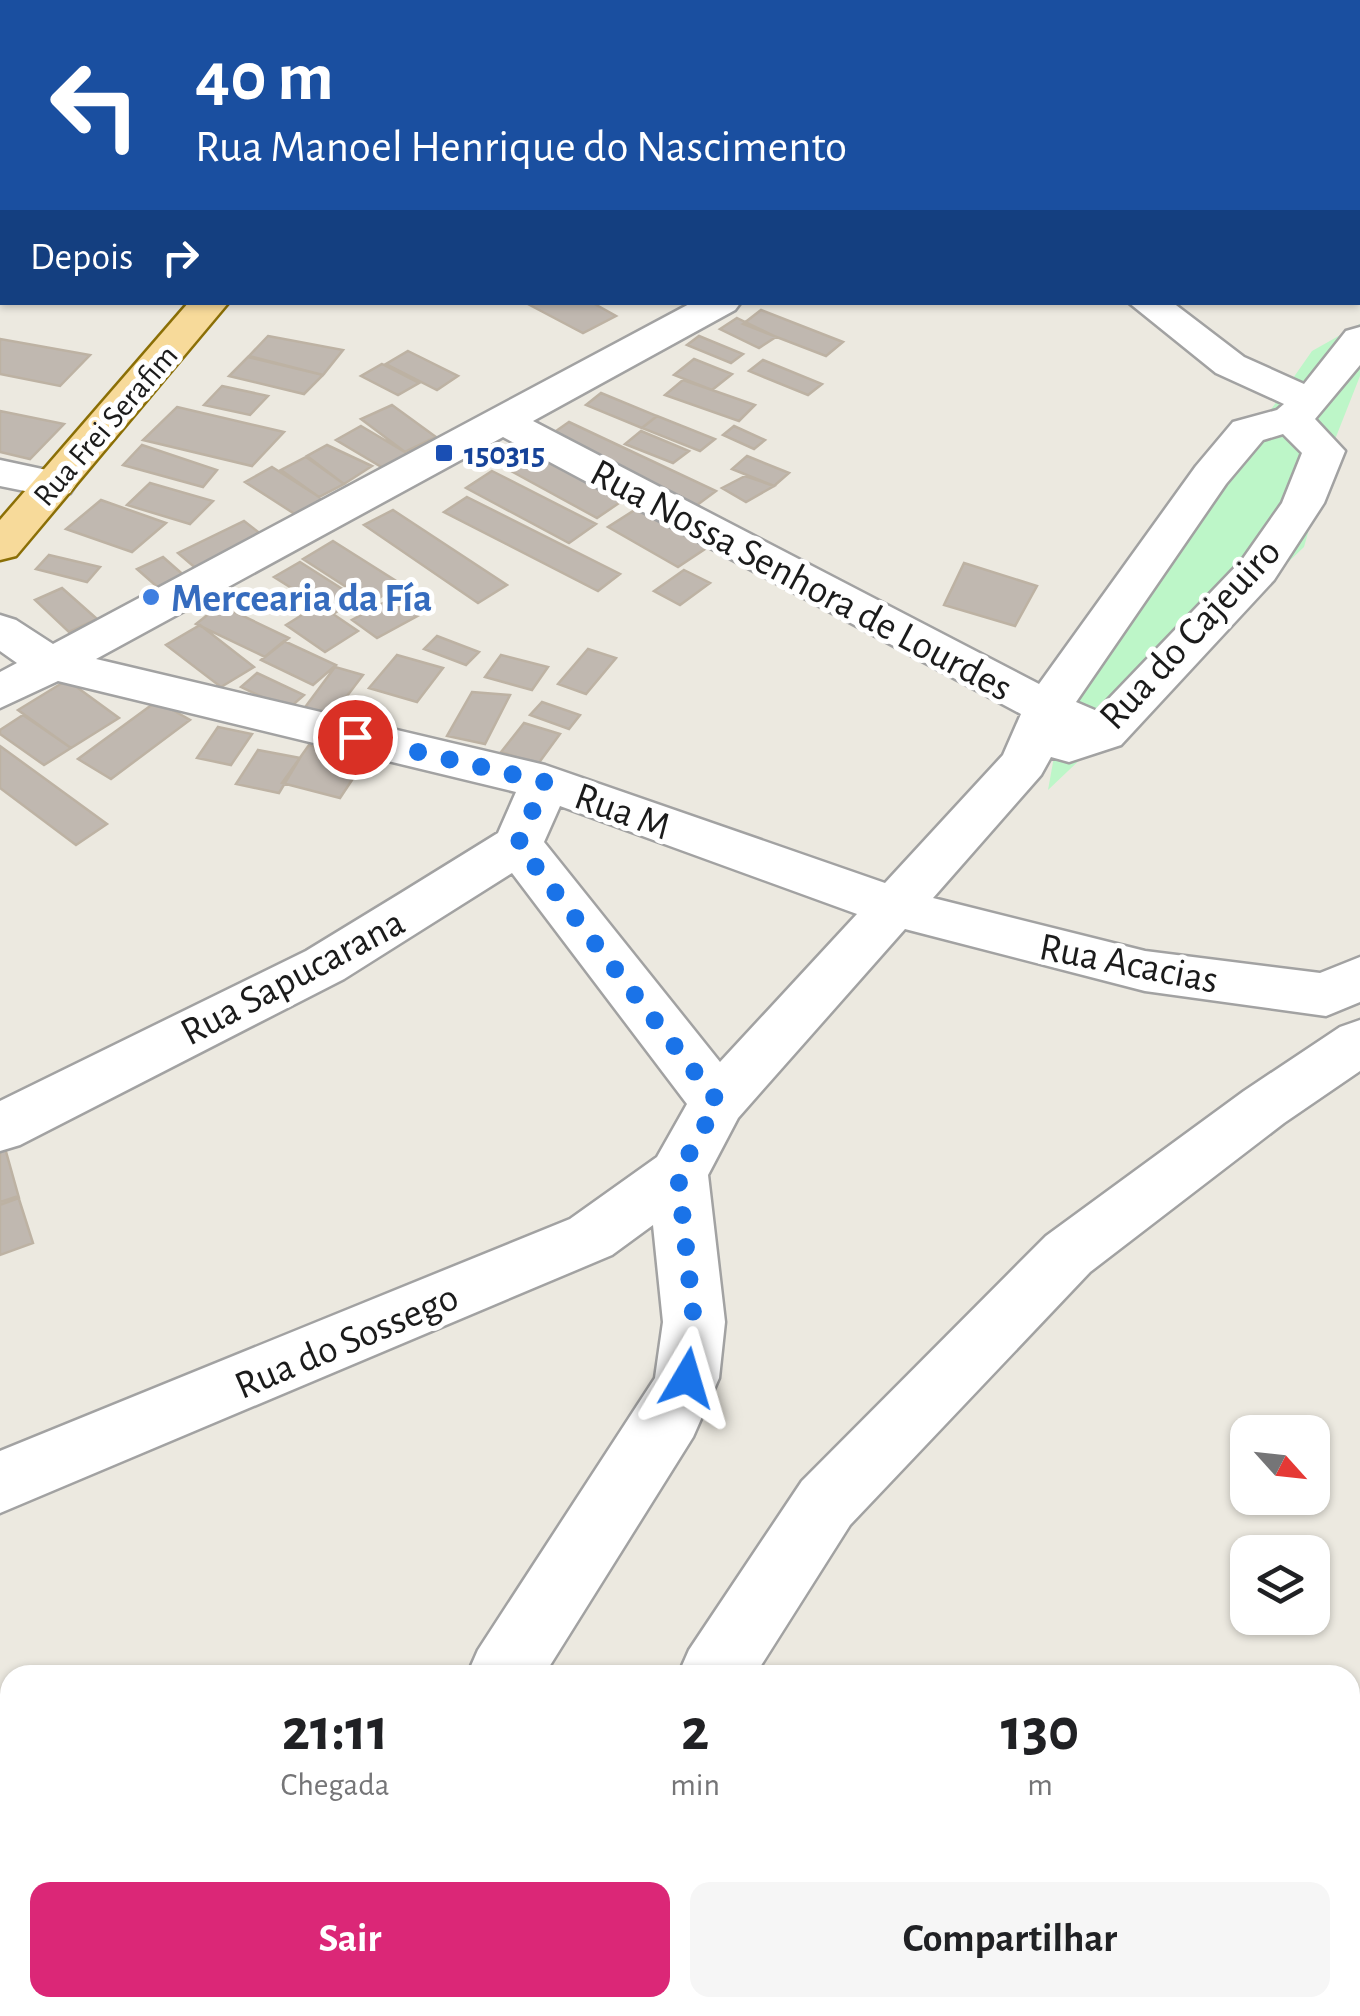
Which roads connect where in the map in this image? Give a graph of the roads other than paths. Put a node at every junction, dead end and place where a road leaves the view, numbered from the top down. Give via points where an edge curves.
1 (207, 305) edge
2 (716, 305) edge
3 (1151, 305) edge
4 (1360, 339) edge
5 (1283, 417) junction
6 (502, 421) junction
7 (1342, 456) edge
8 (0, 473) edge
9 (54, 484) junction
10 (0, 547) edge
11 (0, 630) edge
12 (51, 664) junction
13 (0, 692) edge
14 (1047, 708) junction
15 (1104, 733) junction
16 (1024, 764) junction
17 (545, 782) junction
18 (518, 844) junction
19 (896, 908) junction
20 (1352, 1003) edge
21 (718, 1102) junction
22 (0, 1128) edge
23 (678, 1174) junction
24 (0, 1482) edge
25 (509, 1665) edge
26 (720, 1665) edge

1 - 9 main road, Rua Frei Serafim
2 - 6 street
3 - 5 street via 1230,365
4 - 5 street
5 - 7 street, Rua do Cajeuiro
5 - 14 street, Rua do Cajeuiro via 1160,544
6 - 12 street
6 - 14 street, Rua Nossa Senhora de Lourdes
7 - 15 street, Rua do Cajeuiro via 1258,570
8 - 9 street
9 - 10 main road, Rua Frei Serafim
11 - 12 street
12 - 13 street
12 - 17 street, Rua M
14 - 15 street, Rua Nossa Senhora de Lourdes
14 - 16 street, Rua do Cajeuiro
15 - 16 street, Rua do Cajeuiro
16 - 19 street, Rua do Cajeuiro
17 - 18 street
17 - 19 street, Rua M
18 - 21 street
18 - 22 street, Rua Sapucarana via 325,965
19 - 20 street, Rua Acacias via 1144,972
19 - 21 street, Rua do Cajeuiro
20 - 26 street via 1264,1107 1068,1254 826,1502
21 - 23 street, Rua do Cajeuiro
23 - 24 street, Rua do Sossego via 591,1238
23 - 25 street via 694,1322 687,1378 670,1416

